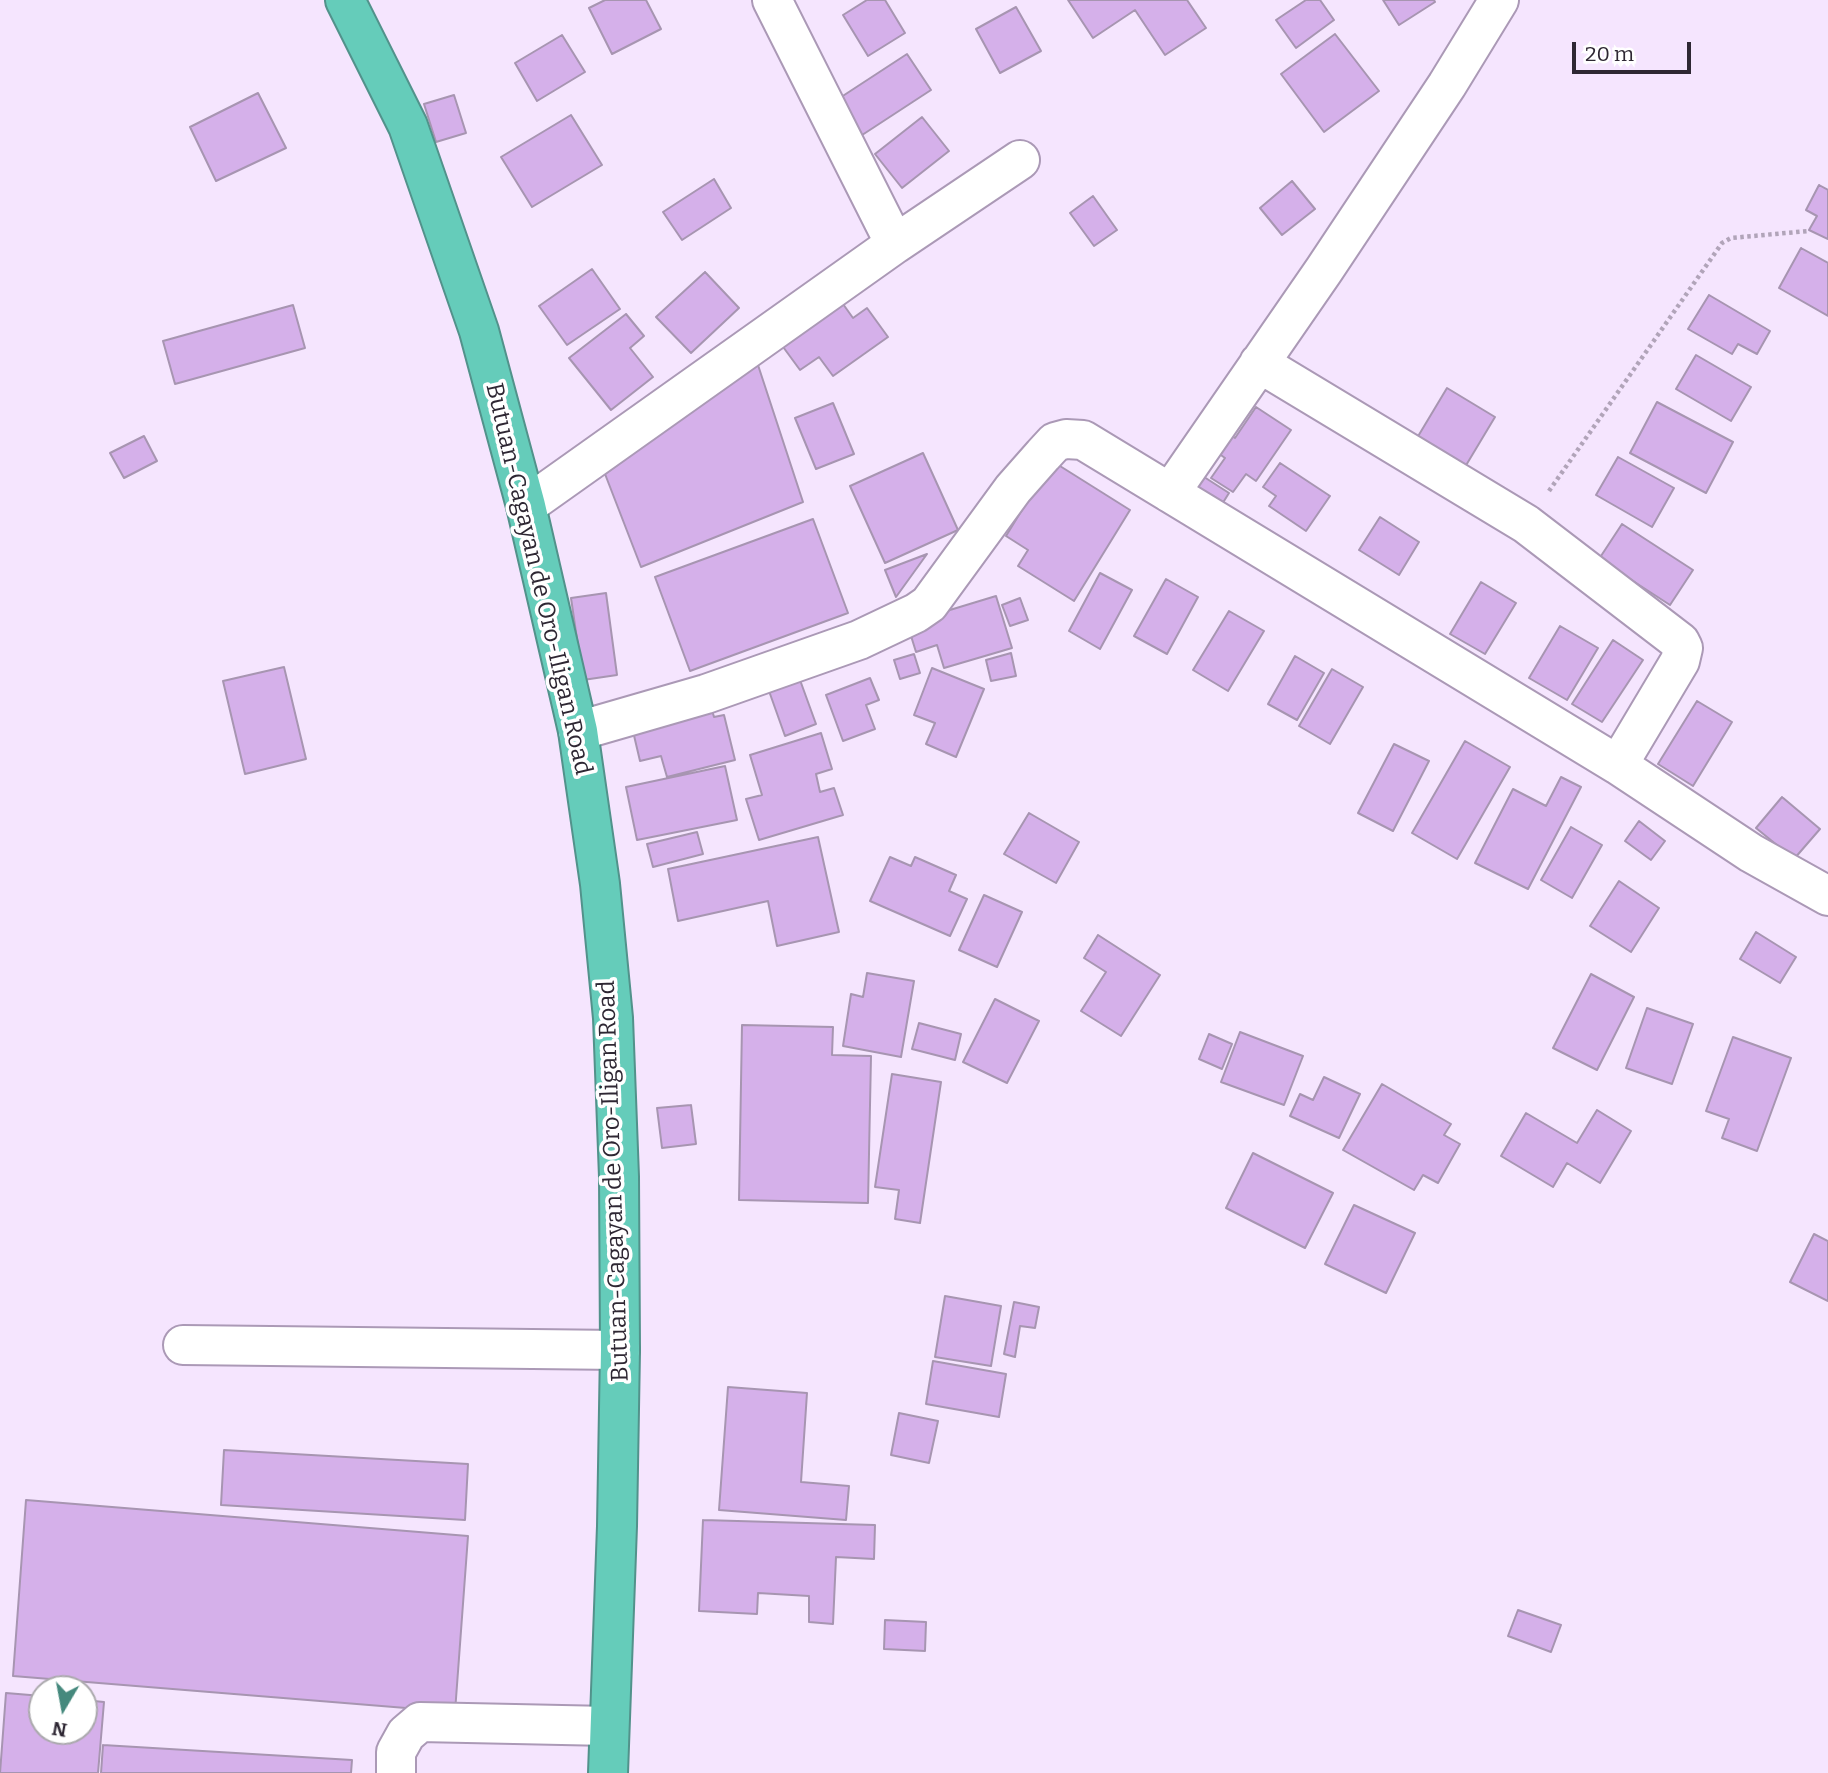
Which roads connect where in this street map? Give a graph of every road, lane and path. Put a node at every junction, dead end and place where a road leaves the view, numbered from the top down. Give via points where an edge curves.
1 (345, 0) edge
2 (772, 0) edge
3 (1499, 0) edge
4 (1020, 160) dead end
5 (1808, 231) dead end
6 (895, 244) junction
7 (1259, 363) junction
8 (1170, 493) junction
9 (526, 506) junction
10 (1526, 524) junction
11 (578, 731) junction
12 (1618, 765) junction
13 (1828, 896) edge
14 (183, 1345) dead end
15 (620, 1350) junction
16 (609, 1726) junction
17 (396, 1773) edge
18 (608, 1773) edge

1 - 9 highway, Butuan-Cagayan de Oro-Iligan Road via 408,126 479,331
2 - 6 street
3 - 7 street via 1447,85
4 - 6 street
5 - 10 path via 1731,238 1722,243
6 - 9 street
7 - 8 street
7 - 10 street
8 - 11 street via 1083,440 1055,442 1013,489 929,604 916,613 859,640 706,694
8 - 12 street
9 - 11 highway, Butuan-Cagayan de Oro-Iligan Road
10 - 12 street via 1683,648 1680,661
11 - 15 highway, Butuan-Cagayan de Oro-Iligan Road via 613,1018
12 - 13 street via 1751,853
14 - 15 street
15 - 16 highway, Butuan-Cagayan de Oro-Iligan Road
16 - 17 street via 420,1722 396,1752
16 - 18 highway, Butuan-Cagayan de Oro-Iligan Road

